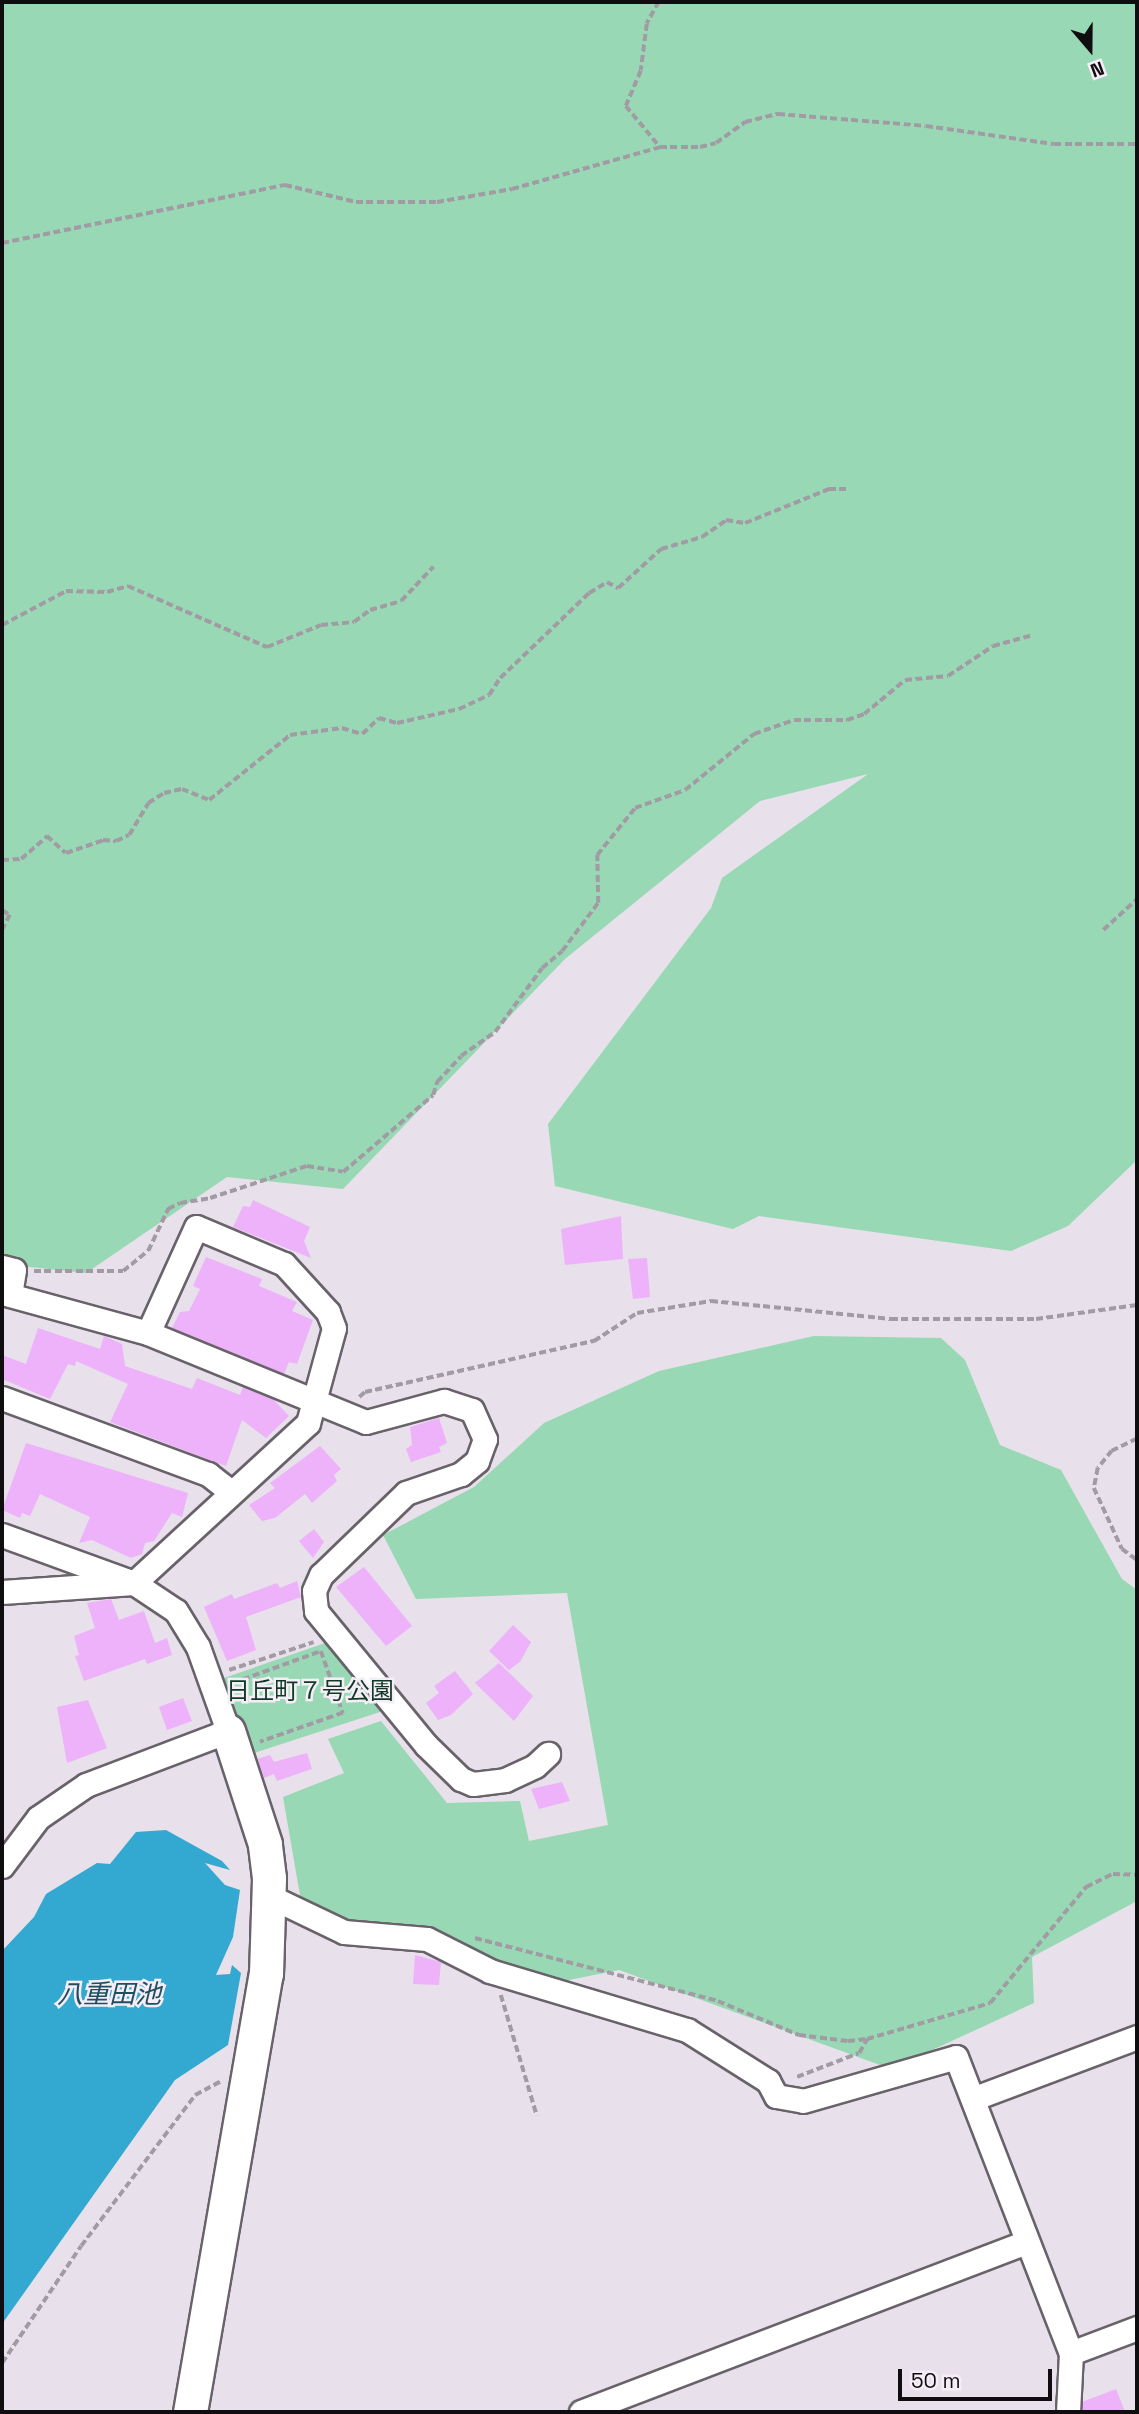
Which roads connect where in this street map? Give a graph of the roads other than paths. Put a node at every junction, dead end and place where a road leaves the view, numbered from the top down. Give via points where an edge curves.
1 (8, 1268) edge
2 (6, 1294) edge
3 (148, 1333) junction
4 (2, 1398) edge
5 (315, 1402) junction
6 (230, 1491) junction
7 (2, 1535) edge
8 (134, 1583) junction
9 (2, 1592) edge
10 (240, 1737) junction
11 (548, 1754) dead end
12 (2, 1867) edge
13 (269, 1896) junction
14 (1137, 2037) edge
15 (975, 2098) junction
16 (1027, 2242) junction
17 (1137, 2328) edge
18 (1072, 2353) junction
19 (190, 2412) edge
20 (581, 2412) edge
21 (1068, 2412) edge

1 - 2 street
2 - 3 street
3 - 5 street
3 - 5 street via 196,1227 284,1264 328,1312 334,1339 316,1380
4 - 6 street via 208,1474
5 - 6 street via 308,1423
5 - 11 street via 377,1422 444,1401 456,1402 478,1417 484,1450 470,1468 406,1493 321,1575 314,1591 316,1611 461,1779 473,1784 505,1780
6 - 8 street
7 - 8 street
8 - 9 street
8 - 10 street via 185,1623
10 - 12 street via 86,1784 38,1818
10 - 13 street via 260,1824
13 - 15 street via 344,1932 427,1939 490,1971 687,2030 768,2081 776,2096 803,2101 956,2057
13 - 19 street via 266,1974
14 - 15 street
15 - 16 street
16 - 18 street
16 - 20 street
17 - 18 street
18 - 21 street

